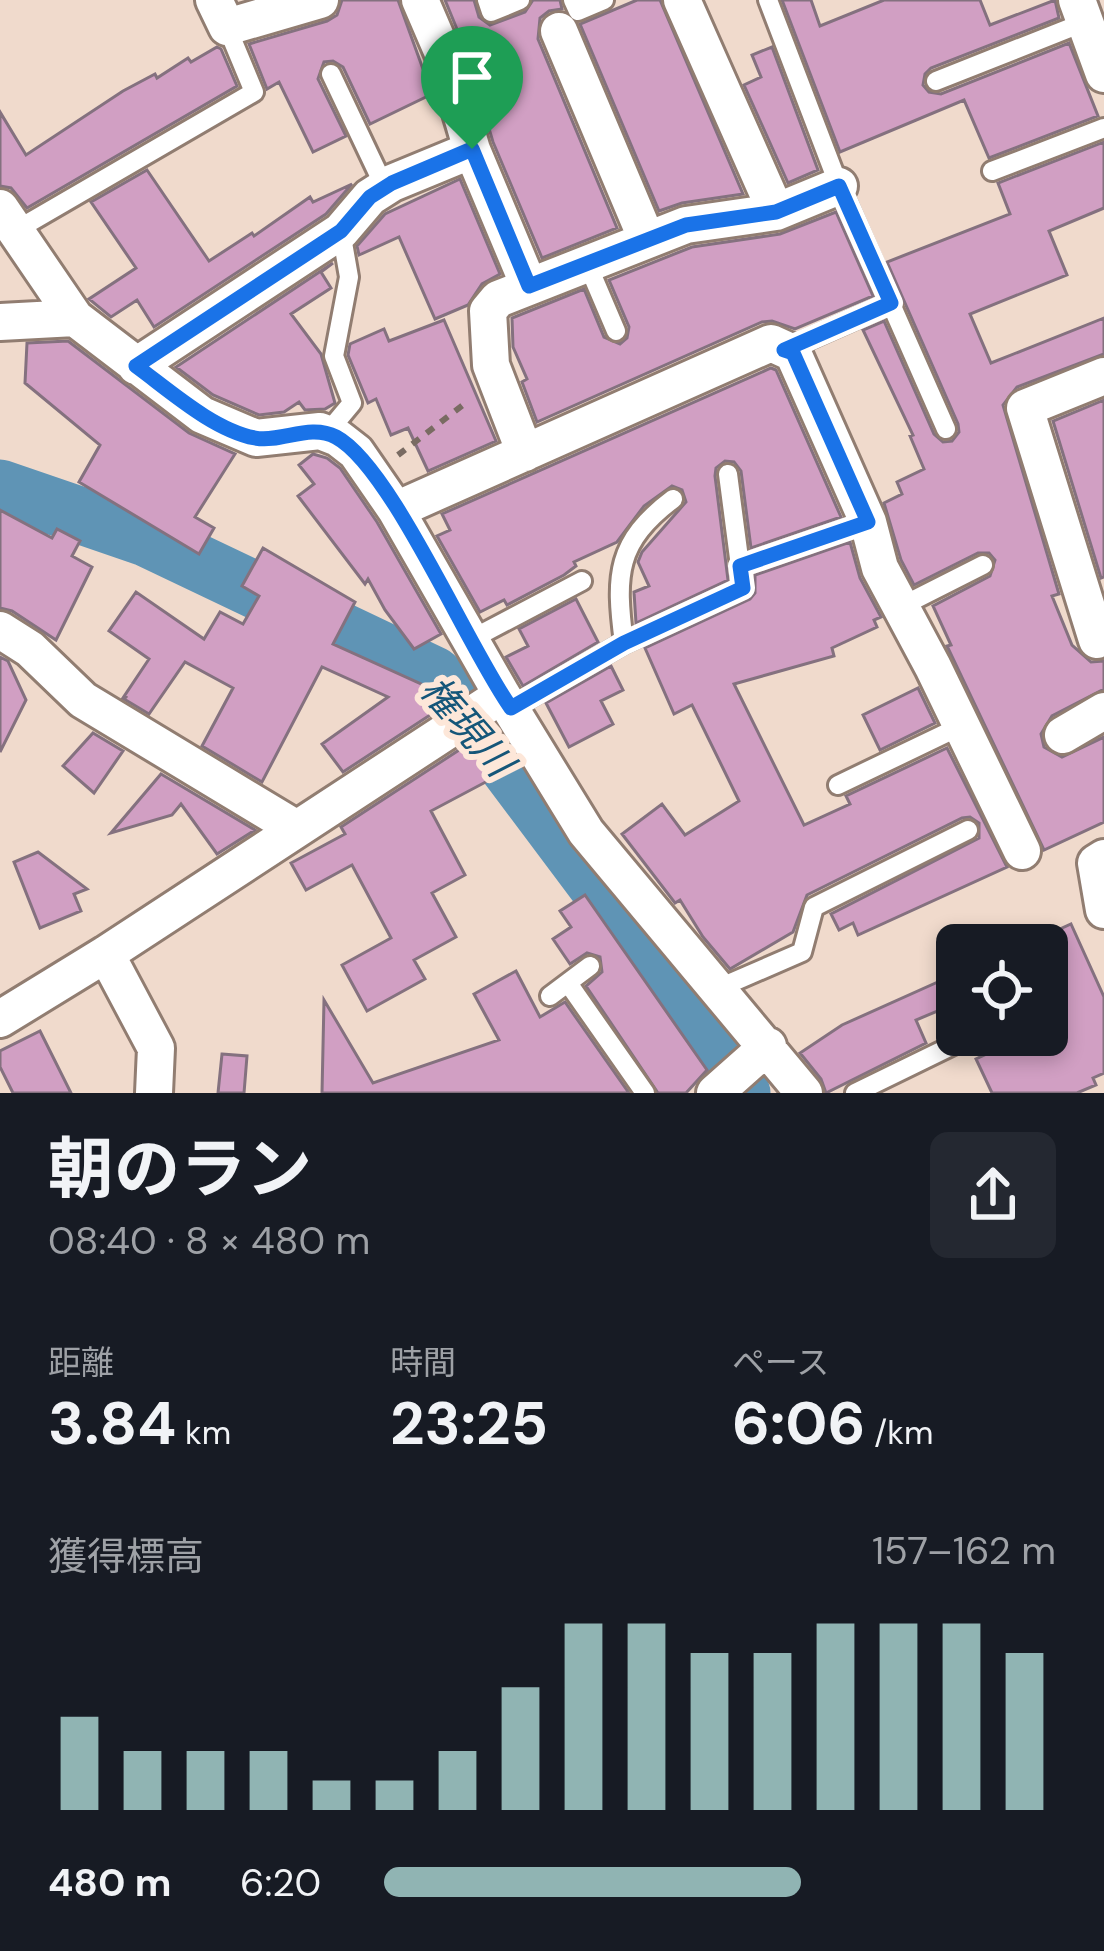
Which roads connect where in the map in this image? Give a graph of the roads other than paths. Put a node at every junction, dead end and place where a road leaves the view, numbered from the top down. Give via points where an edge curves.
1 (320, 0) edge
2 (420, 0) edge
3 (487, 0) edge
4 (520, 0) edge
5 (604, 0) edge
6 (682, 0) edge
7 (768, 0) edge
8 (1081, 11) edge
9 (220, 13) edge
10 (566, 15) edge
11 (331, 74) dead end
12 (1104, 74) edge
13 (936, 81) dead end
14 (1104, 128) edge
15 (472, 149) junction
16 (992, 171) dead end
17 (839, 186) junction
18 (385, 188) junction
19 (776, 212) junction
20 (7, 220) edge
21 (341, 231) junction
22 (647, 240) junction
23 (587, 263) junction
24 (529, 286) junction
25 (891, 303) junction
26 (75, 318) junction
27 (0, 322) edge
28 (616, 331) dead end
29 (784, 350) junction
30 (136, 366) junction
31 (1104, 376) edge
32 (946, 429) dead end
33 (327, 434) junction
34 (524, 452) junction
35 (728, 474) dead end
36 (673, 499) dead end
37 (396, 510) junction
38 (868, 522) junction
39 (1087, 546) edge
40 (740, 566) junction
41 (983, 566) dead end
42 (582, 581) dead end
43 (900, 607) junction
44 (0, 630) edge
45 (470, 640) junction
46 (1097, 640) dead end
47 (624, 643) junction
48 (487, 710) junction
49 (1104, 711) edge
50 (962, 726) junction
51 (1063, 735) dead end
52 (838, 785) dead end
53 (295, 828) junction
54 (968, 830) dead end
55 (1022, 850) dead end
56 (1104, 857) edge
57 (1104, 910) edge
58 (106, 954) junction
59 (590, 966) dead end
60 (568, 983) junction
61 (719, 988) junction
62 (550, 996) dead end
63 (0, 1019) edge
64 (936, 1054) edge
65 (737, 1073) edge
66 (154, 1093) edge
67 (644, 1093) edge
68 (803, 1093) edge
69 (855, 1093) edge

1 - 9 street
2 - 15 street
3 - 4 lane via 491,12
5 - 10 lane
6 - 19 street
7 - 17 lane
8 - 12 street
8 - 13 lane
9 - 20 lane via 254,92
10 - 22 street
11 - 18 lane
14 - 16 lane
15 - 18 street
15 - 24 street
17 - 19 street
17 - 25 lane
18 - 21 street
19 - 22 street via 686,225
20 - 26 street
21 - 30 street
21 - 33 lane via 349,277 334,356 352,403
22 - 23 street
23 - 24 street
23 - 28 lane
24 - 34 street via 488,310 491,365
25 - 29 lane
25 - 32 lane
26 - 27 street
26 - 30 street
29 - 34 street via 771,343
29 - 38 street via 793,353
30 - 33 street via 202,415 256,438
31 - 39 street via 1025,409
33 - 37 street via 356,452
34 - 37 street
35 - 40 lane
36 - 47 lane via 627,545 620,571
37 - 45 street
38 - 40 lane
38 - 43 street
39 - 46 street
40 - 47 lane via 743,588
41 - 43 lane
42 - 45 lane
43 - 50 street
44 - 53 street via 83,700
45 - 48 street
47 - 48 lane
48 - 53 street
48 - 61 street
49 - 51 street
50 - 52 lane
50 - 55 street
53 - 58 street
54 - 61 lane via 814,907 802,952
56 - 57 street via 1096,863
58 - 63 street
58 - 66 street via 156,1048
59 - 60 lane
60 - 62 lane
60 - 67 lane
61 - 65 street
64 - 69 lane
65 - 68 street

